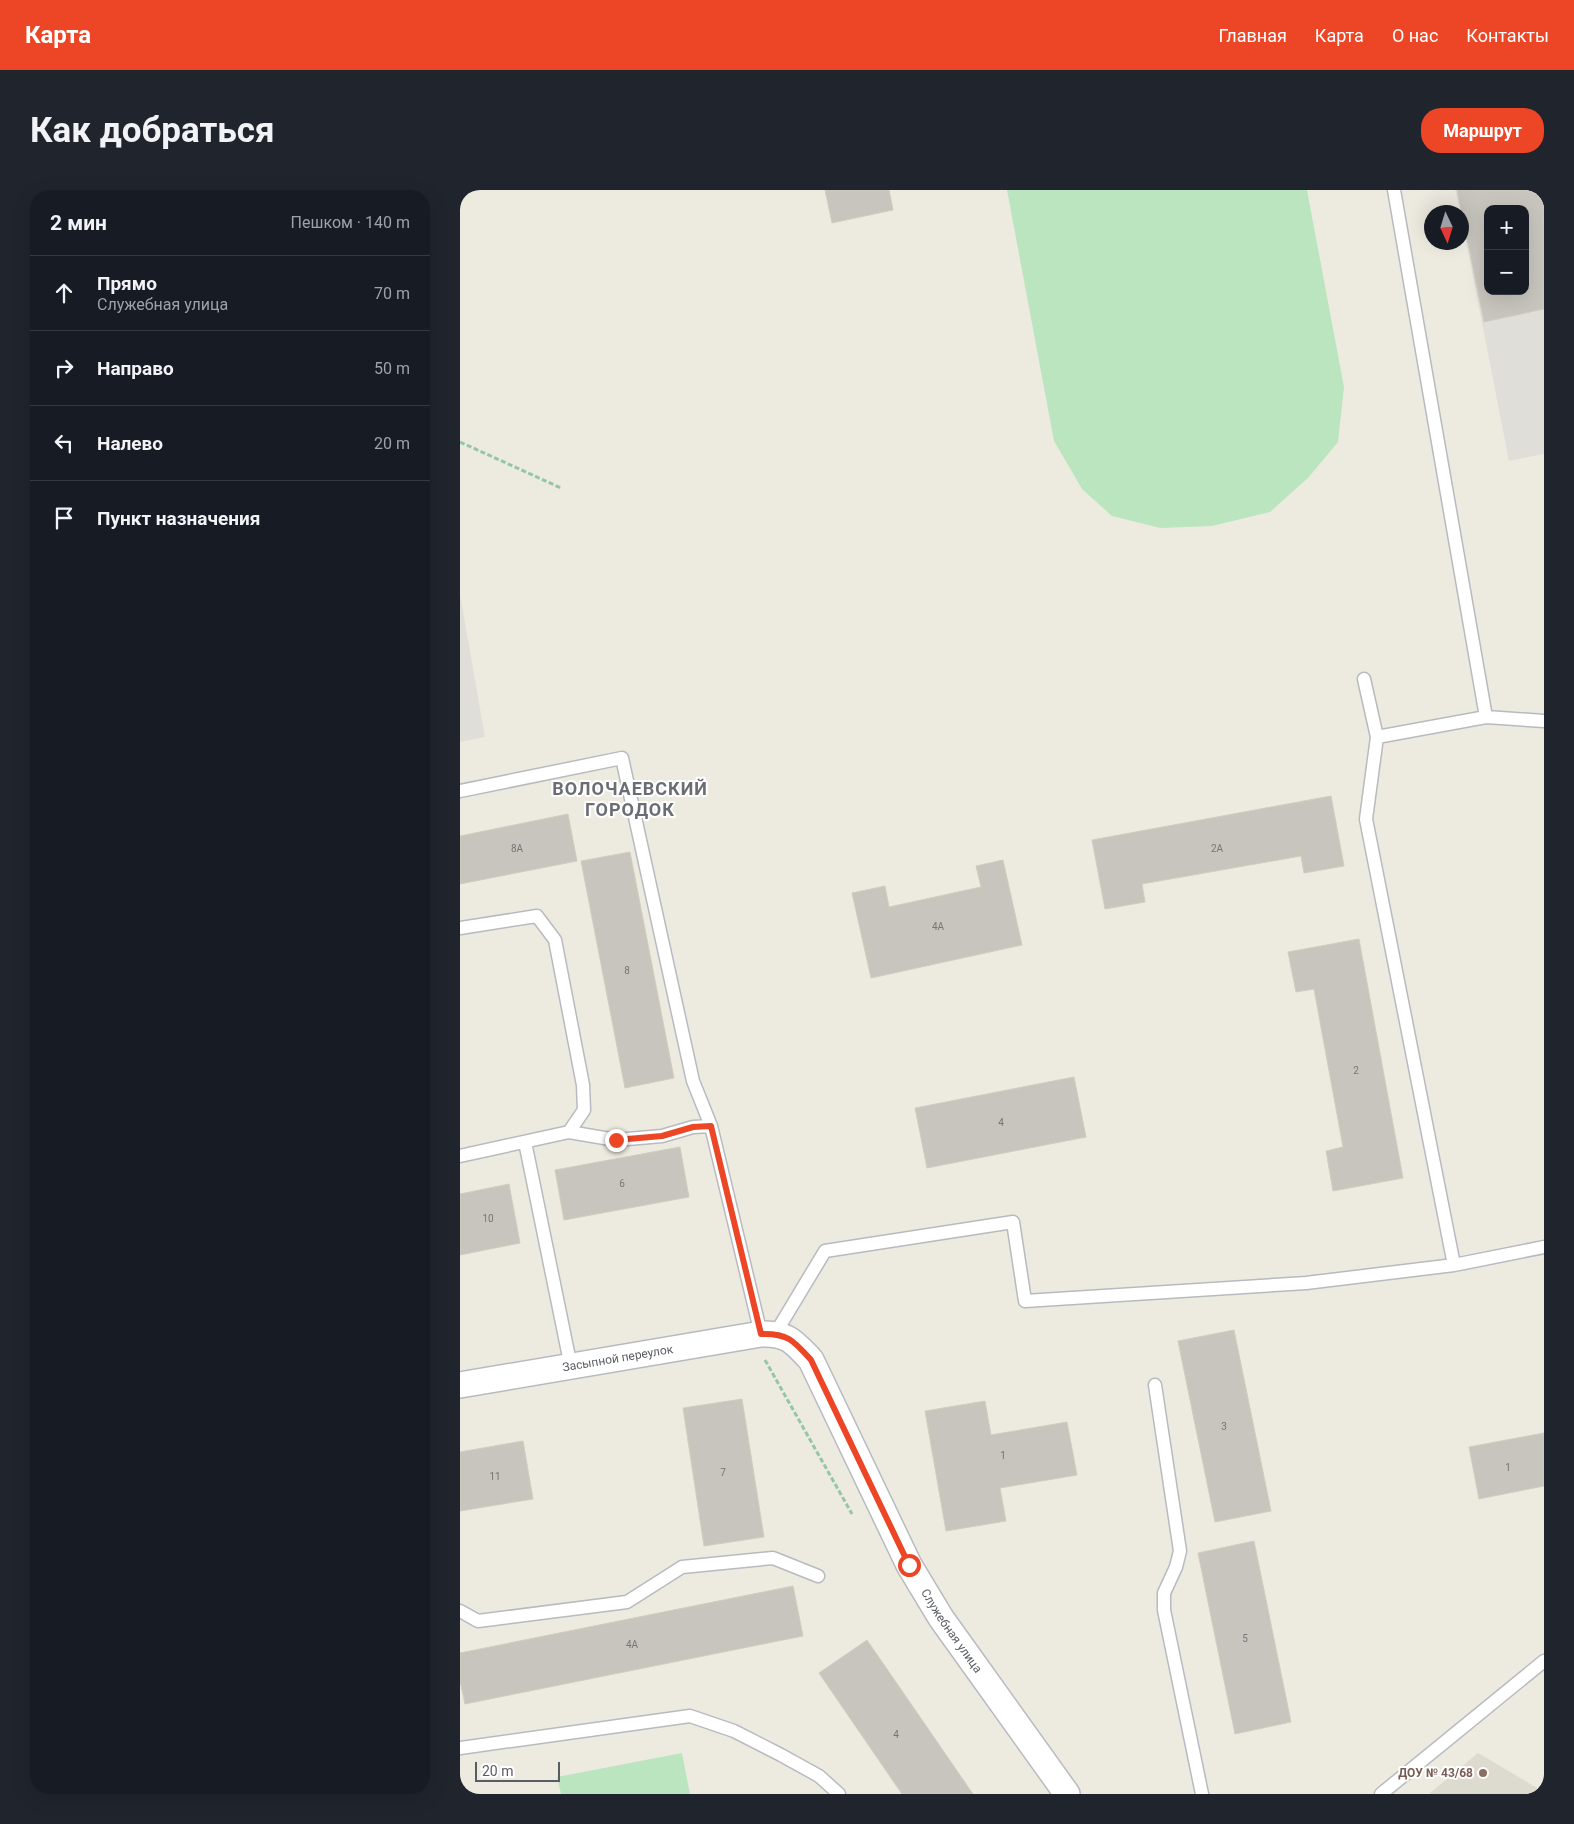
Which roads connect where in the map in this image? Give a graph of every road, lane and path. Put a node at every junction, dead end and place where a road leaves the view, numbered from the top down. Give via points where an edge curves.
1 (1394, 190) edge
2 (460, 442) edge
3 (561, 488) dead end
4 (1364, 679) dead end
5 (1486, 717) junction
6 (1544, 720) edge
7 (1377, 737) junction
8 (460, 791) edge
9 (460, 928) edge
10 (711, 1126) junction
11 (569, 1132) junction
12 (525, 1142) junction
13 (460, 1156) edge
14 (1544, 1247) edge
15 (1454, 1265) junction
16 (768, 1334) junction
17 (571, 1367) junction
18 (1155, 1385) dead end
19 (460, 1386) edge
20 (818, 1576) dead end
21 (460, 1611) edge
22 (1544, 1661) edge
23 (460, 1748) edge
24 (840, 1794) edge
25 (1067, 1794) edge
26 (1202, 1794) edge
27 (1381, 1794) edge

1 - 5 lane
2 - 3 path
4 - 7 lane
5 - 6 lane
5 - 7 lane
7 - 15 lane via 1366,820
8 - 10 lane via 622,758 693,1081
9 - 11 lane via 537,916 555,940 583,1085 584,1110
10 - 11 lane via 693,1127 662,1136 616,1140
10 - 16 lane
11 - 12 lane
12 - 13 lane
12 - 17 lane
14 - 15 lane
15 - 16 lane via 1306,1283 1025,1302 1013,1222 825,1250
16 - 17 street, Засыпной переулок
16 - 25 street, Служебная улица via 794,1341 811,1360 909,1565 941,1618
17 - 19 street, Засыпной переулок
18 - 26 lane via 1180,1551 1164,1593 1164,1610
20 - 21 lane via 773,1558 682,1567 627,1602 478,1621
22 - 27 lane
23 - 24 lane via 690,1716 734,1731 781,1755 819,1776

